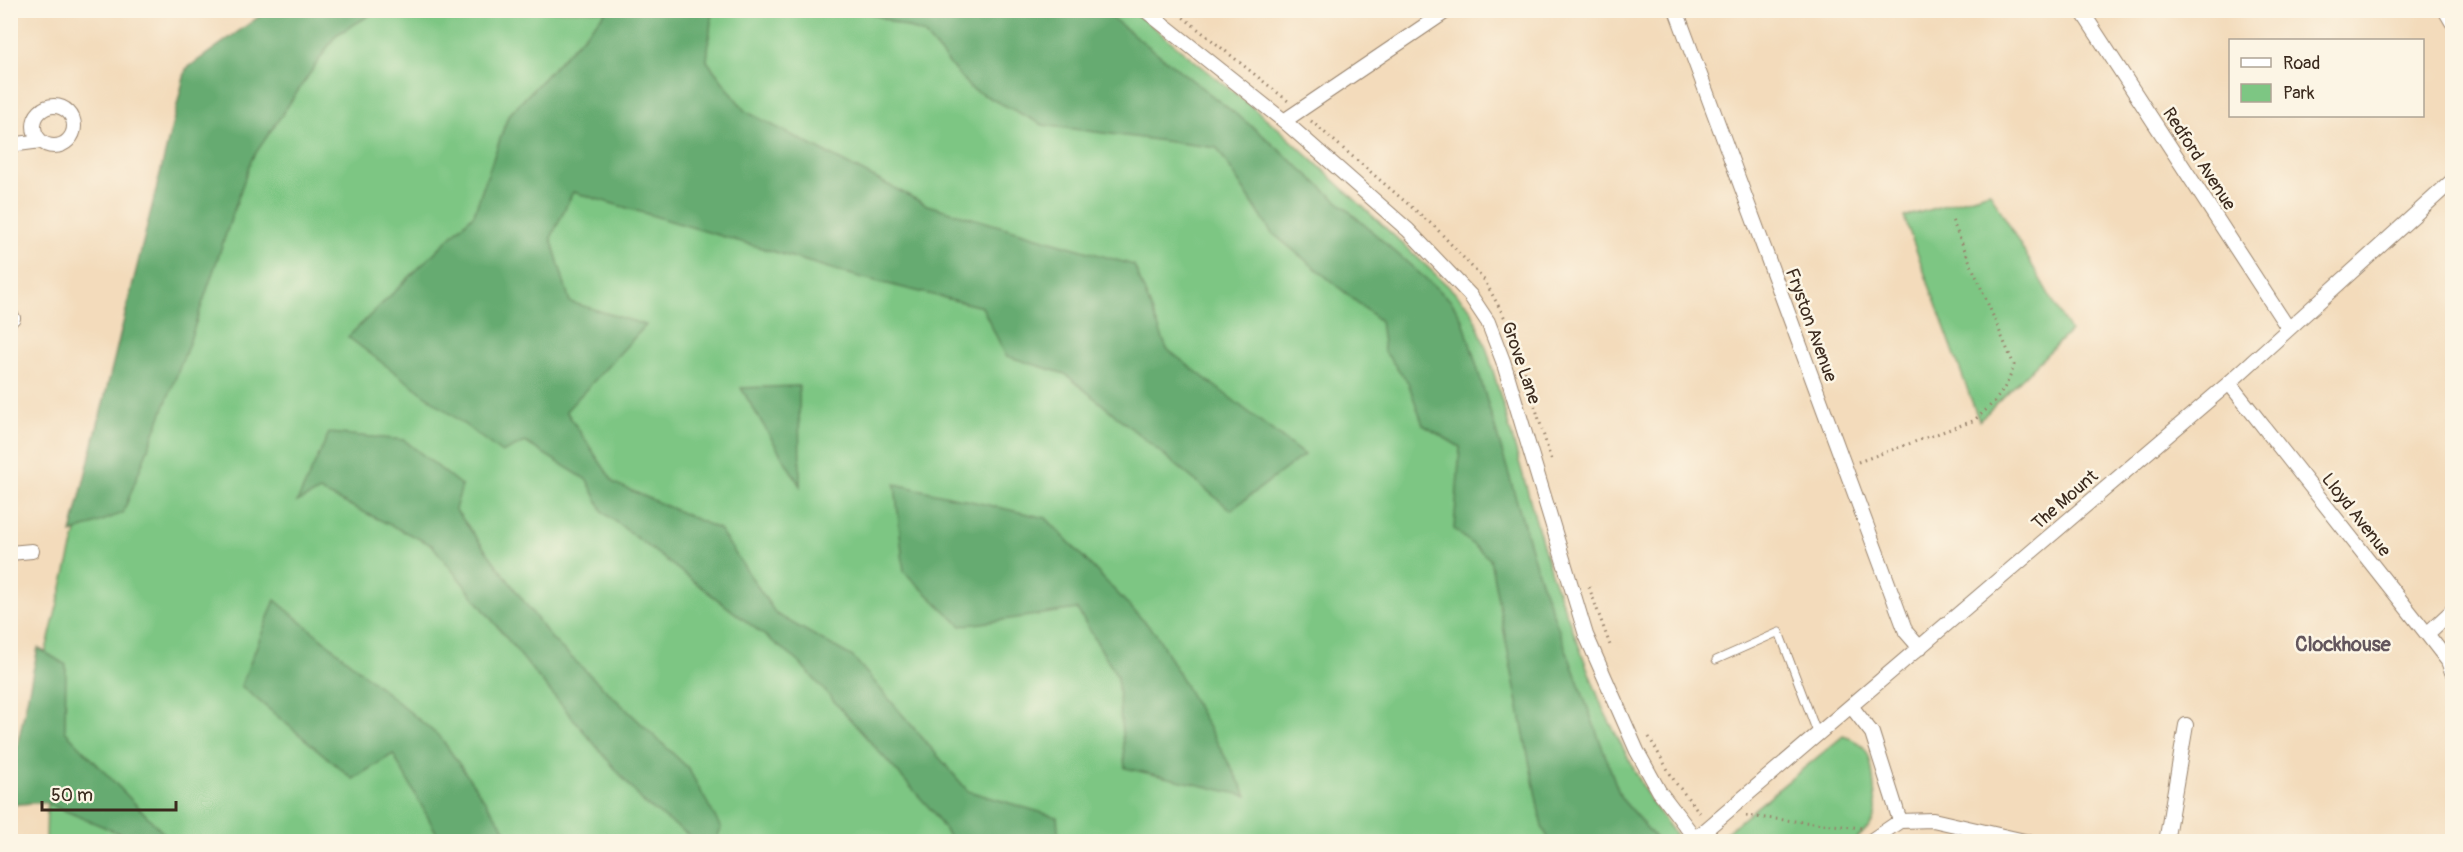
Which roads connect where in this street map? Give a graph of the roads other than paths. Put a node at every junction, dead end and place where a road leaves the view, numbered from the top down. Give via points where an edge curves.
1 (1145, 10) edge
2 (1448, 10) edge
3 (1676, 10) edge
4 (2081, 10) edge
5 (2445, 10) edge
6 (2452, 22) edge
7 (1284, 120) junction
8 (41, 141) dead end
9 (10, 145) edge
10 (2452, 181) edge
11 (2288, 328) junction
12 (2229, 383) junction
13 (32, 550) dead end
14 (10, 554) edge
15 (2452, 611) edge
16 (2427, 634) junction
17 (1920, 648) junction
18 (1716, 660) dead end
19 (2452, 672) edge
20 (1851, 706) junction
21 (2186, 725) dead end
22 (1818, 735) junction
23 (1900, 821) junction
24 (1872, 839) edge
25 (1697, 840) edge
26 (2029, 842) edge
27 (2166, 842) edge

1 - 7 street, Grove Lane
2 - 7 street
3 - 17 street, Fryston Avenue via 1906,632
4 - 11 street, Redford Avenue
5 - 6 street
7 - 25 street, Grove Lane via 1408,230 1470,295 1488,322 1586,635 1642,761 1659,791
8 - 9 street
10 - 11 street, The Mount
11 - 12 street, The Mount
12 - 16 street, Lloyd Avenue
12 - 17 street, The Mount
13 - 14 street
15 - 16 street
16 - 19 street, Lloyd Avenue
17 - 20 street, The Mount
18 - 22 lane via 1779,632
20 - 22 street, The Mount
20 - 23 street via 1872,733
21 - 27 street
22 - 25 street, The Mount
23 - 24 street
23 - 26 street via 1933,820

